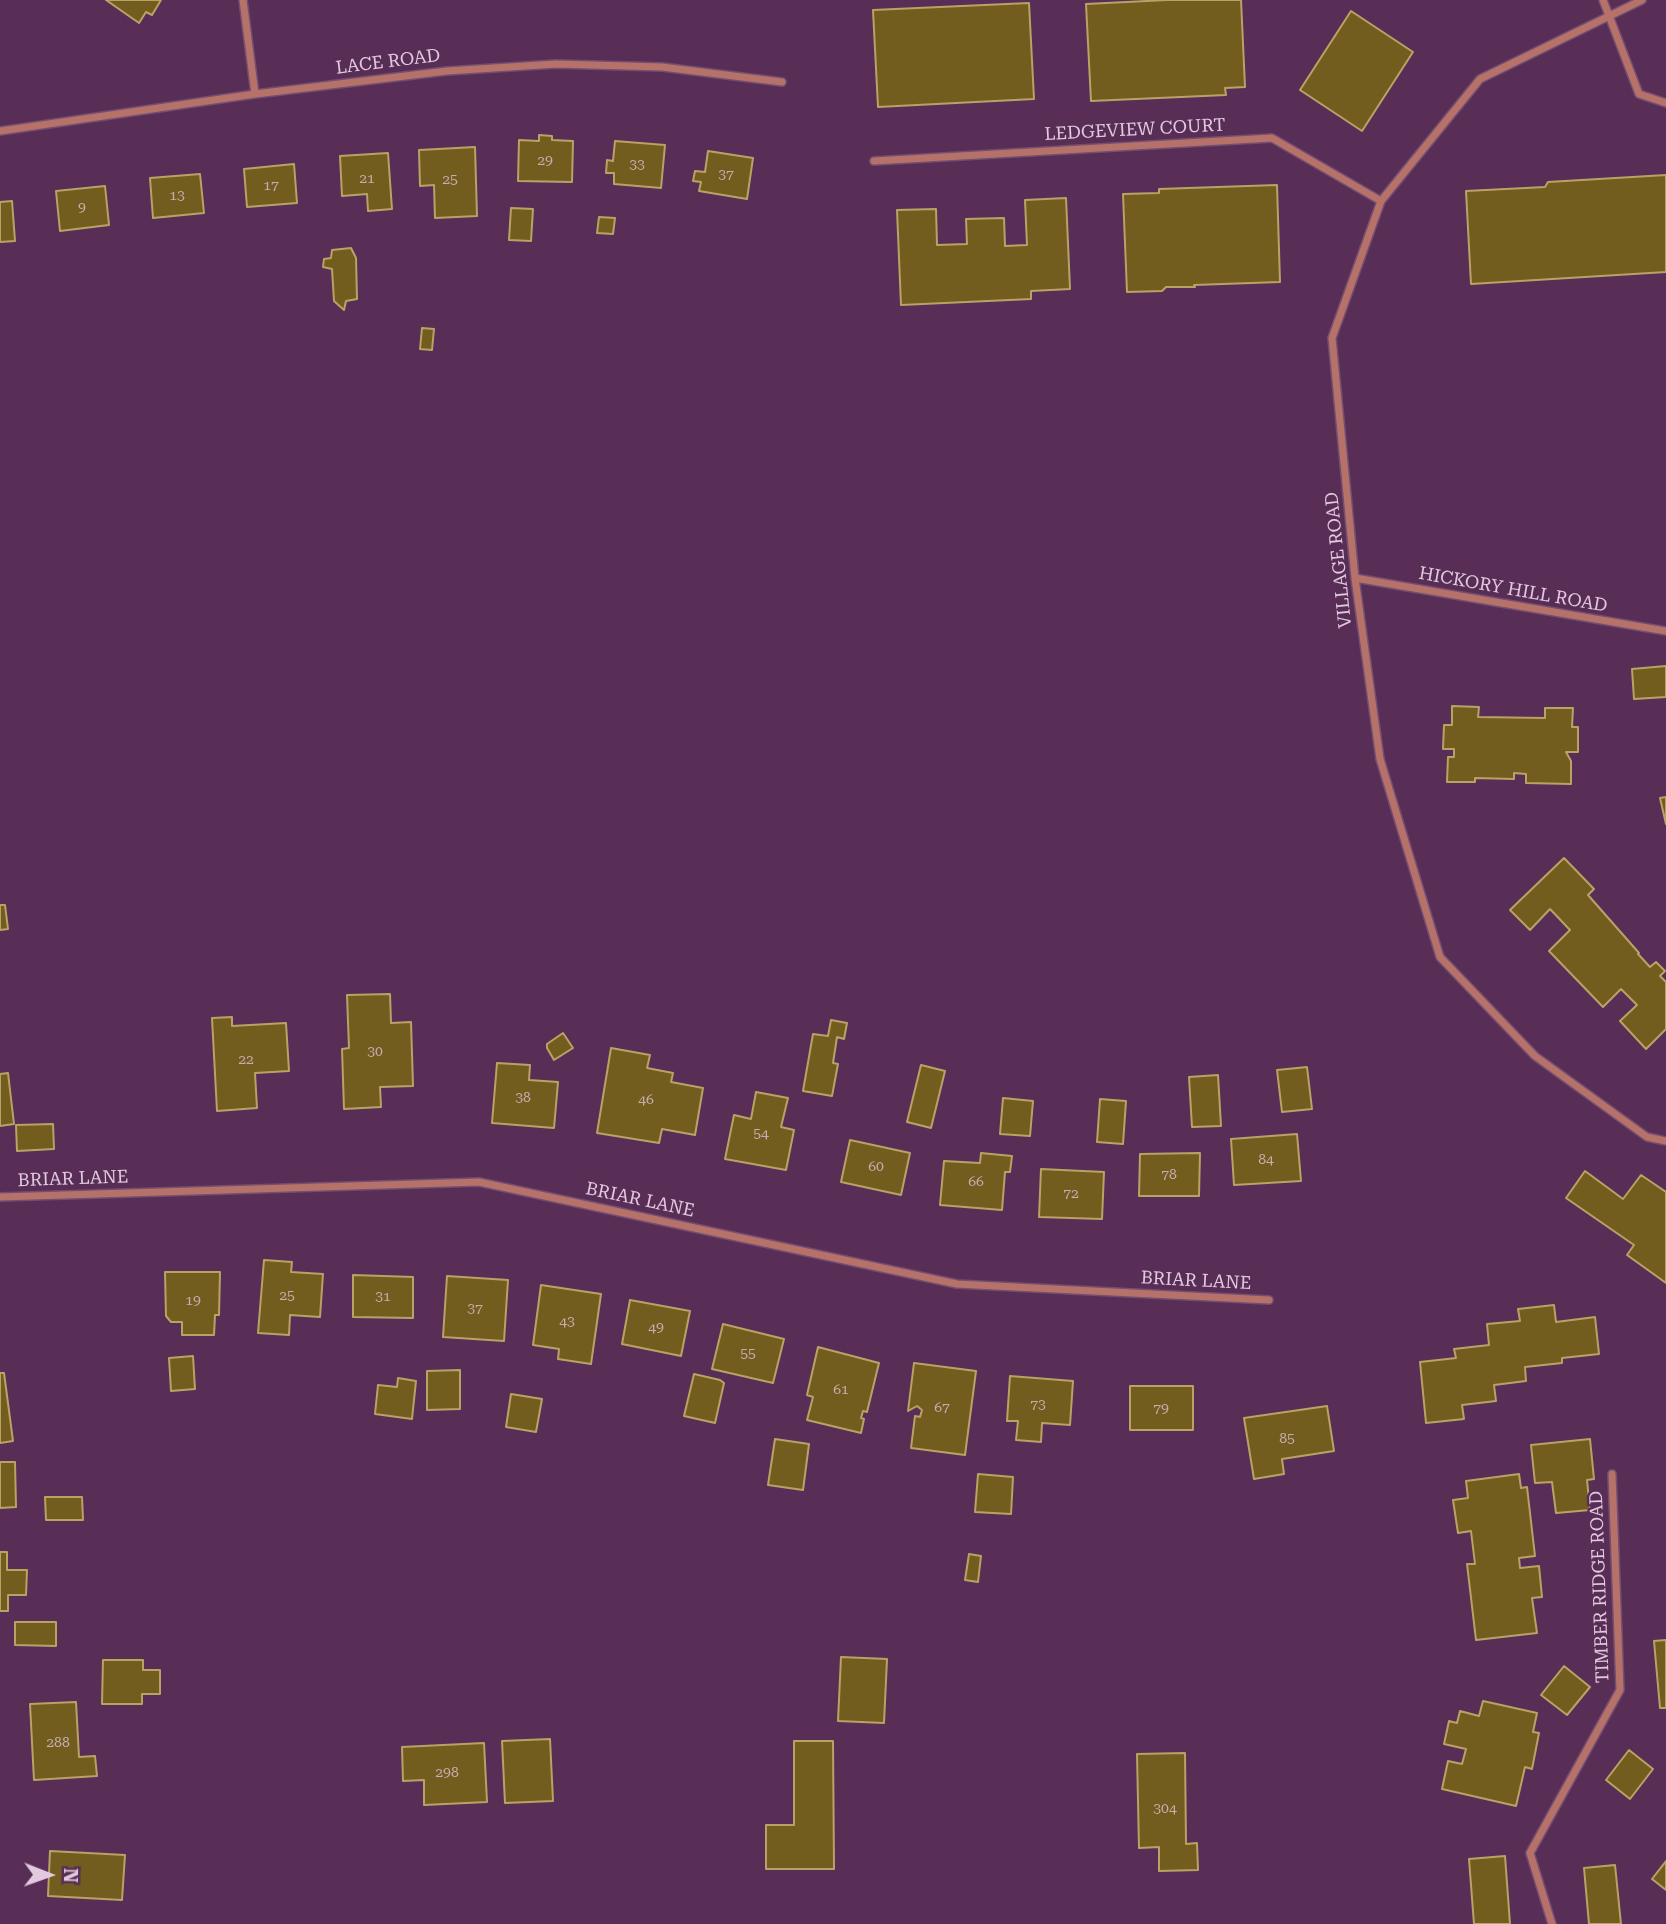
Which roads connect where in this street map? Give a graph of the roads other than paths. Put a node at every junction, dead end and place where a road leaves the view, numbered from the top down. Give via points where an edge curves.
1 (243, 0) edge
2 (1603, 0) edge
3 (1642, 0) edge
4 (1610, 15) junction
5 (782, 82) dead end
6 (255, 94) junction
7 (1666, 103) edge
8 (0, 131) edge
9 (874, 161) dead end
10 (1381, 201) junction
11 (1355, 578) junction
12 (1666, 631) edge
13 (1666, 1142) edge
14 (0, 1197) edge
15 (1269, 1300) dead end
16 (1612, 1474) dead end
17 (1552, 1924) edge

1 - 6 street
2 - 4 street
3 - 4 street, VILLAGE ROAD
4 - 7 street via 1639,94
4 - 10 street, VILLAGE ROAD via 1480,79
5 - 6 street, LACE ROAD via 662,67 556,64 447,71
6 - 8 street, LACE ROAD
9 - 10 street, LEDGEVIEW COURT via 1272,138
10 - 11 street, VILLAGE ROAD via 1332,338
11 - 12 street, HICKORY HILL ROAD
11 - 13 street, VILLAGE ROAD via 1380,758 1440,957 1535,1056 1647,1137
14 - 15 street, BRIAR LANE via 479,1182 957,1284
16 - 17 street, TIMBER RIDGE ROAD via 1620,1690 1530,1853

